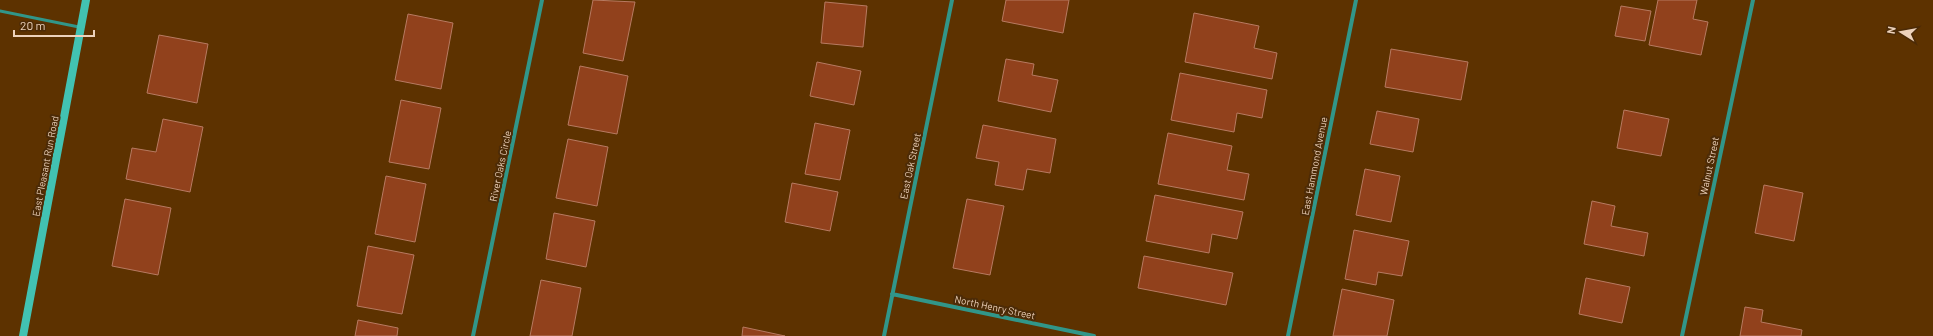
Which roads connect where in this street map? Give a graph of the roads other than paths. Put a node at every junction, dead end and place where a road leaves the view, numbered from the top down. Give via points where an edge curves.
1 (86, 0) edge
2 (542, 0) edge
3 (952, 0) edge
4 (1356, 0) edge
5 (1753, 0) edge
6 (0, 12) edge
7 (81, 28) junction
8 (892, 294) junction
9 (23, 336) edge
10 (473, 336) edge
11 (884, 336) edge
12 (1094, 336) edge
13 (1288, 336) edge
14 (1682, 336) edge

1 - 7 main road, East Pleasant Run Road
2 - 10 street, River Oaks Circle
3 - 8 street, East Oak Street
4 - 13 street, East Hammond Avenue
5 - 14 street, Walnut Street
6 - 7 lane
7 - 9 main road, East Pleasant Run Road
8 - 11 street, East Oak Street
8 - 12 street, North Henry Street

